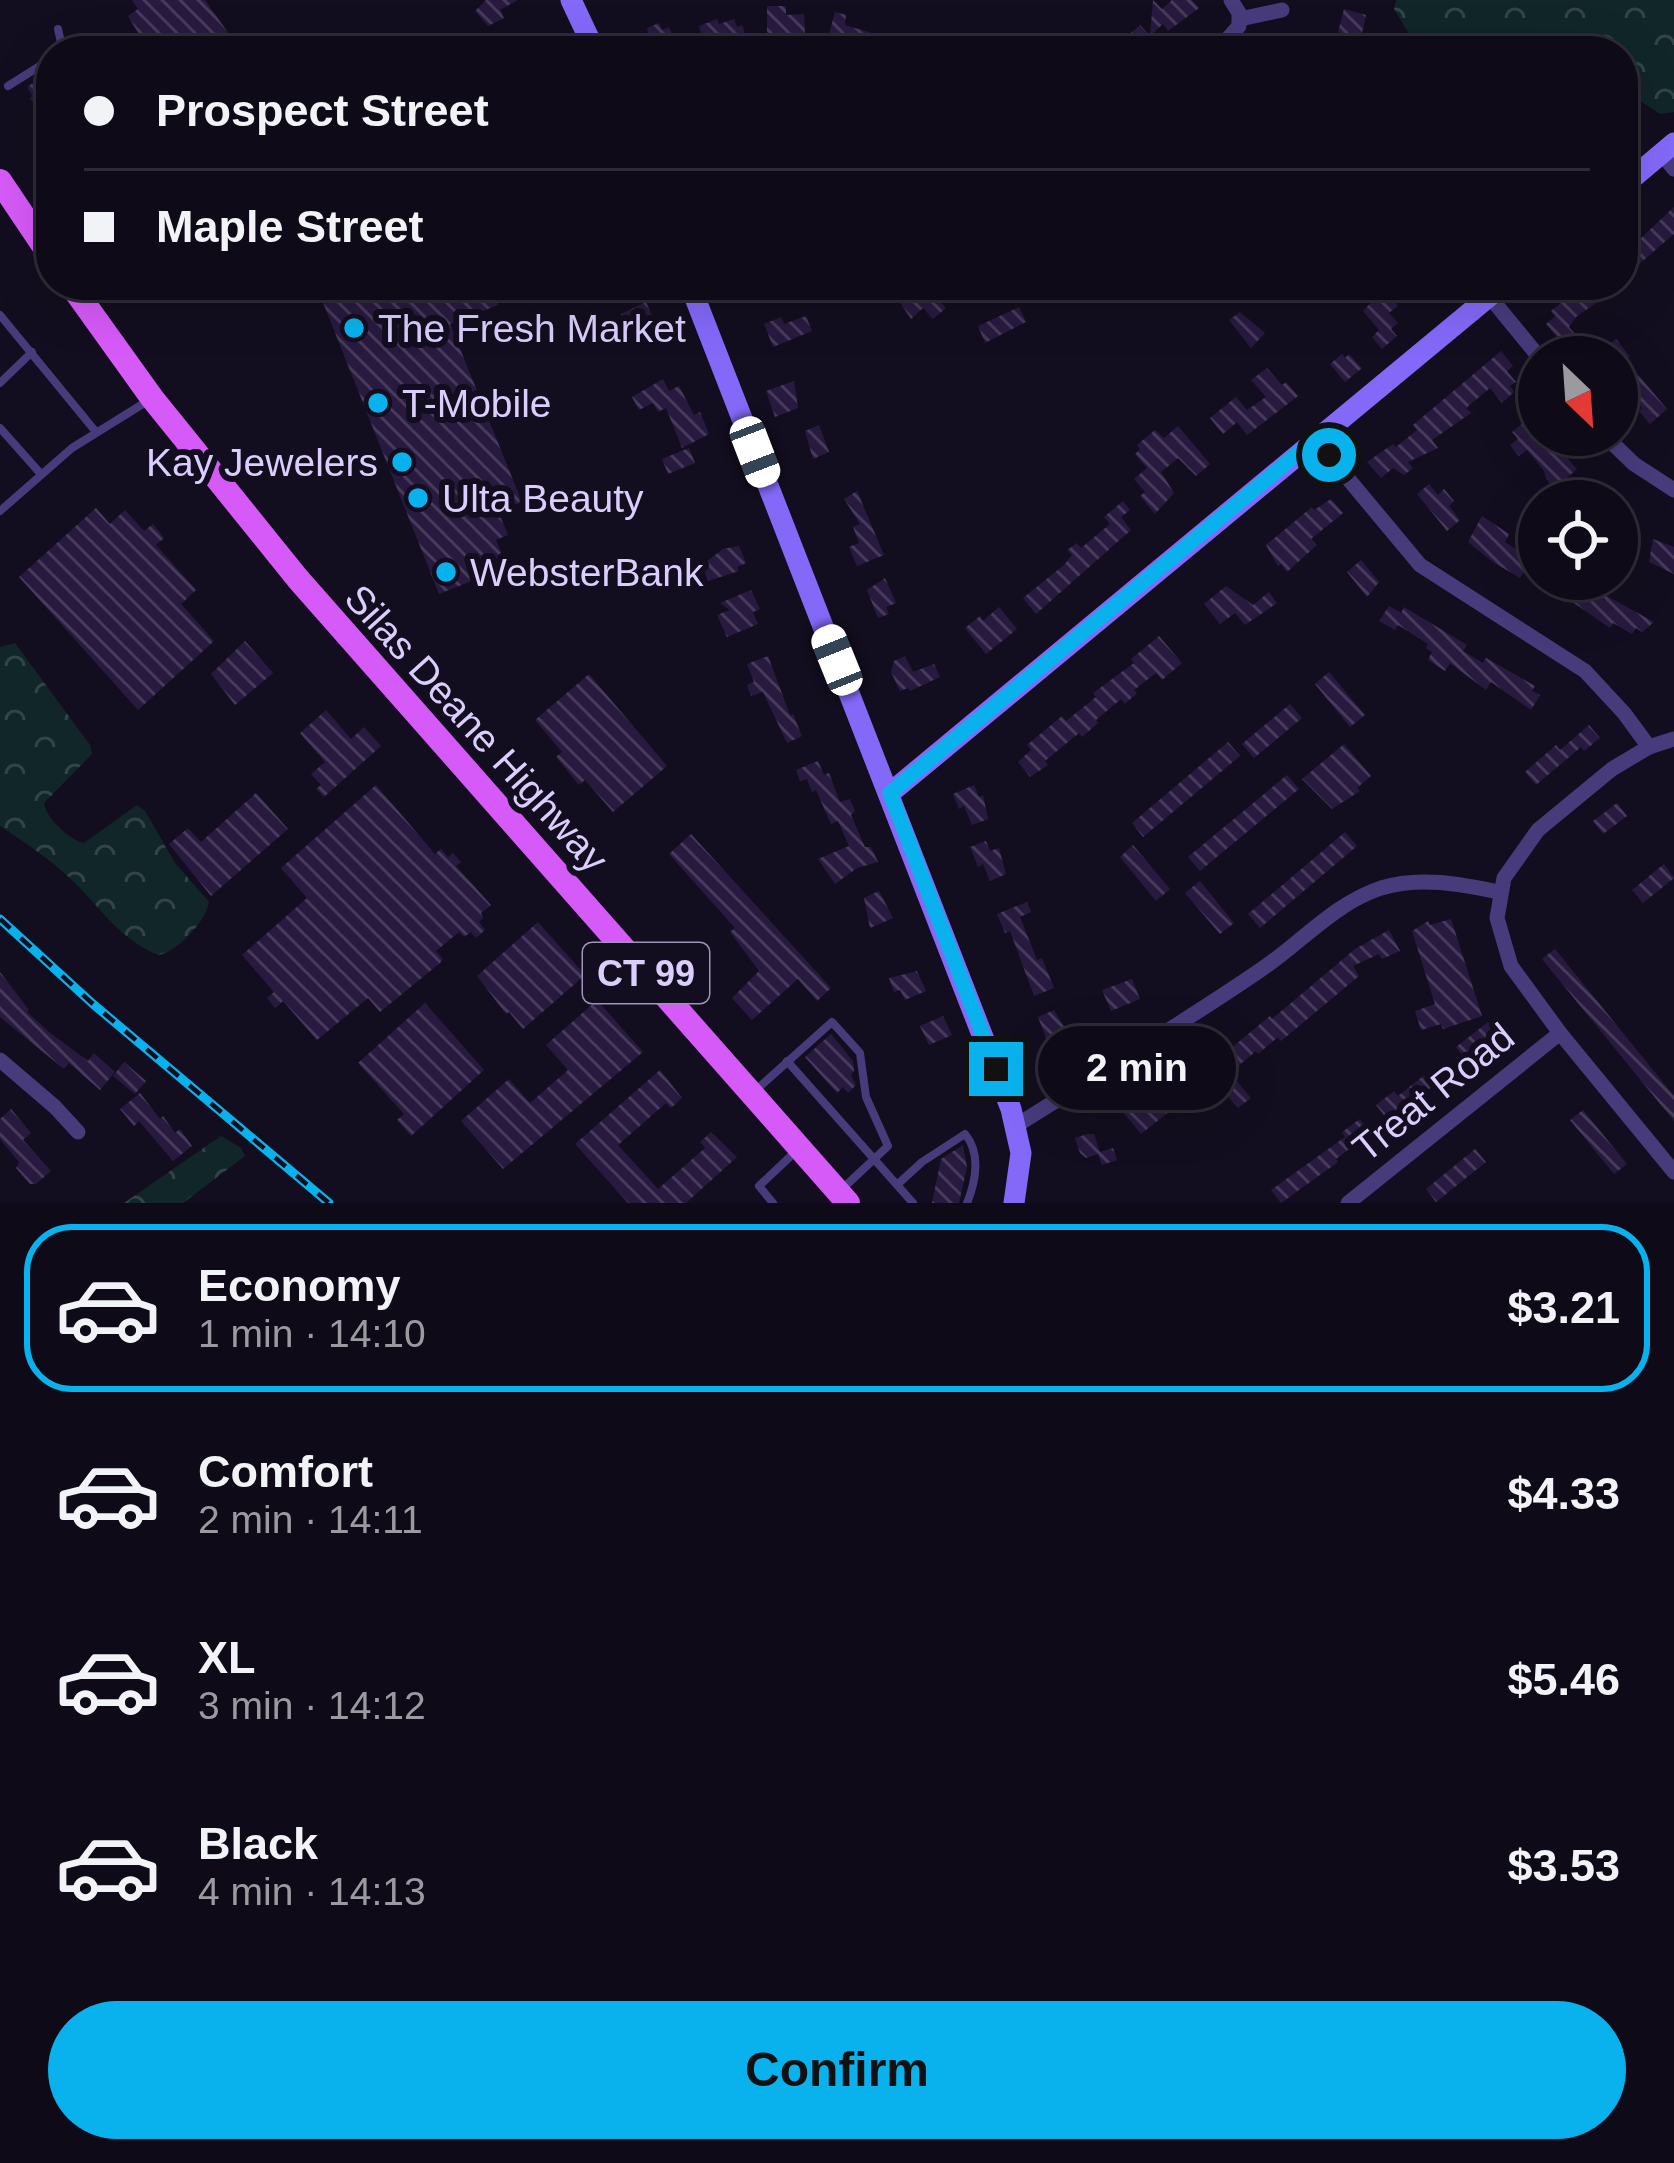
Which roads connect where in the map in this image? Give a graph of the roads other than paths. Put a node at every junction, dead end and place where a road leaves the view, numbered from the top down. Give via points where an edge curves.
1 (572, 0) edge
2 (1231, 0) edge
3 (1282, 10) dead end
4 (1240, 19) junction
5 (58, 29) dead end
6 (59, 36) edge
7 (588, 36) edge
8 (1232, 36) edge
9 (36, 68) edge
10 (8, 86) dead end
11 (1670, 155) edge
12 (1638, 175) edge
13 (0, 181) edge
14 (36, 234) edge
15 (82, 300) edge
16 (696, 300) edge
17 (1485, 300) edge
18 (1502, 300) edge
19 (0, 315) edge
20 (1525, 336) edge
21 (32, 352) junction
22 (0, 383) edge
23 (152, 398) junction
24 (0, 428) edge
25 (96, 432) junction
26 (1315, 439) junction
27 (1626, 456) edge
28 (40, 473) junction
29 (1674, 490) edge
30 (0, 511) edge
31 (1674, 739) edge
32 (1648, 747) junction
33 (890, 793) junction
34 (1499, 892) junction
35 (1560, 1033) junction
36 (0, 1060) edge
37 (787, 1061) junction
38 (753, 1093) junction
39 (1017, 1125) junction
40 (77, 1132) dead end
41 (800, 1148) junction
42 (876, 1158) junction
43 (1674, 1172) edge
44 (898, 1184) junction
45 (840, 1198) edge
46 (773, 1203) edge
47 (914, 1203) edge
48 (968, 1203) edge
49 (1014, 1203) edge
50 (1348, 1203) edge

1 - 7 main road
2 - 4 street
3 - 4 street
4 - 8 street
5 - 6 lane
9 - 10 lane
11 - 12 main road
13 - 14 main road
15 - 23 main road, Silas Deane Highway / CT 99
16 - 33 main road
17 - 26 main road
18 - 20 street
19 - 21 lane
21 - 22 lane
21 - 25 lane
23 - 25 lane
23 - 38 main road, Silas Deane Highway / CT 99 via 305,587
24 - 28 lane
25 - 28 lane
26 - 32 street via 1420,566 1585,671
26 - 33 main road
27 - 29 street
28 - 30 lane
31 - 32 street
32 - 34 street via 1538,830
33 - 39 main road
34 - 35 street via 1504,951
34 - 39 street via 1429,881 1362,896
35 - 43 street
35 - 50 street, Treat Road
36 - 40 street
37 - 38 lane
37 - 42 lane
37 - 42 lane via 832,1022 860,1053 866,1096 889,1146
38 - 41 main road, Silas Deane Highway / CT 99
39 - 49 main road via 1022,1167
41 - 45 main road, Silas Deane Highway / CT 99
41 - 46 lane via 759,1186
42 - 44 lane
42 - 45 lane
44 - 47 lane
44 - 48 lane via 964,1134 973,1145

